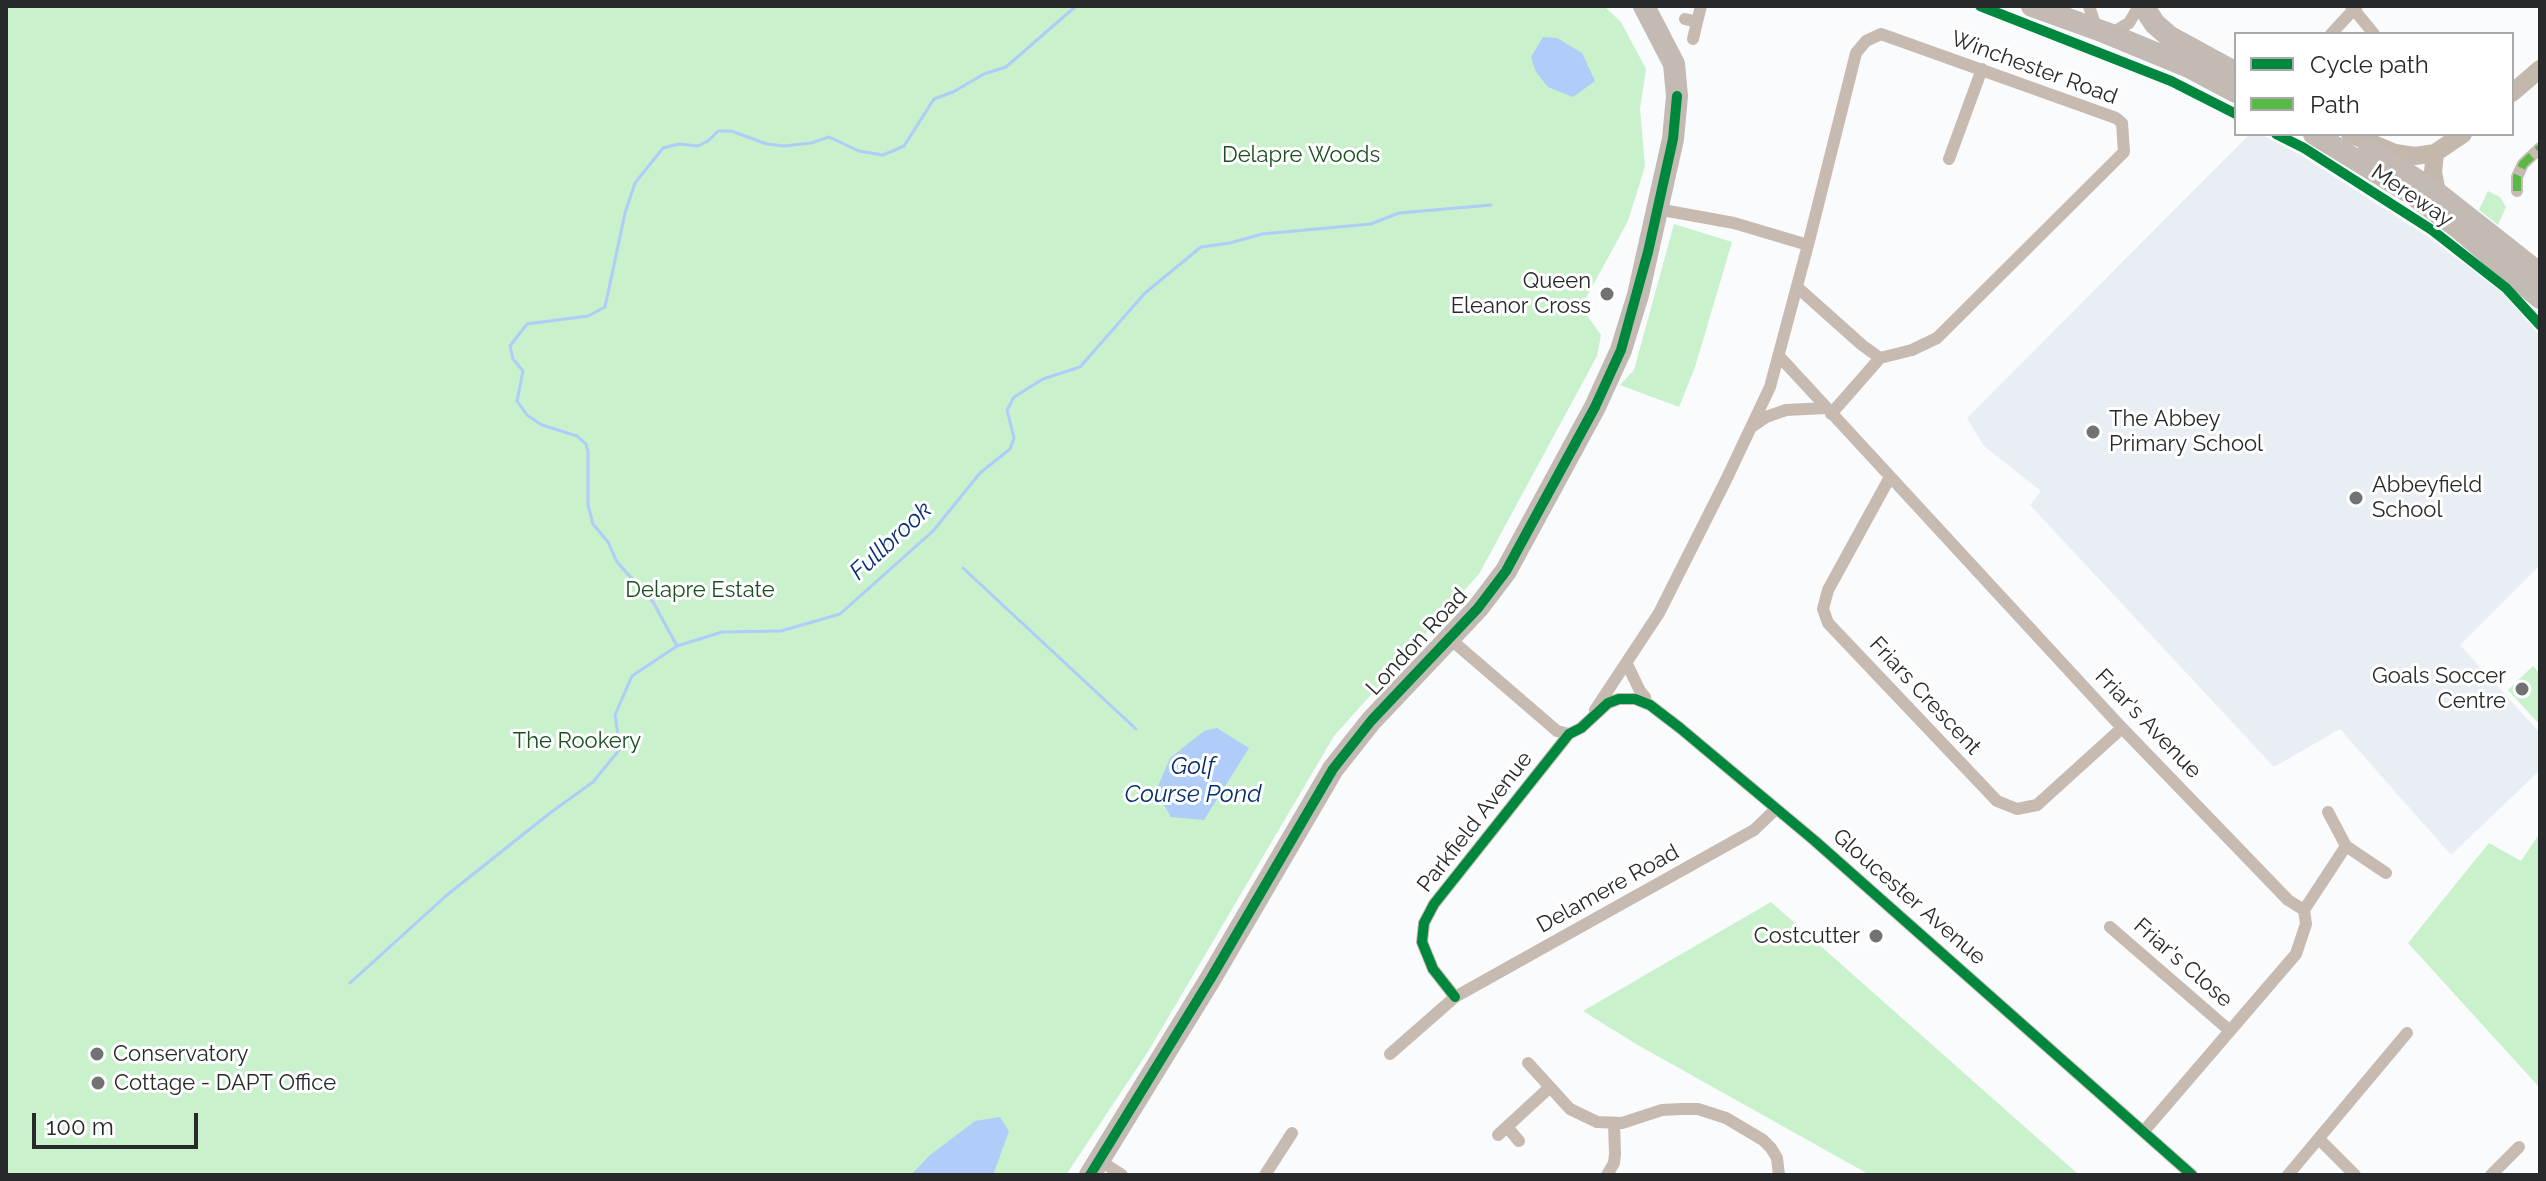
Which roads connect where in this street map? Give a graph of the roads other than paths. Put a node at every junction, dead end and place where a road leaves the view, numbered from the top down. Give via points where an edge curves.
1 (1701, 6) edge
2 (2032, 6) edge
3 (2089, 6) edge
4 (2141, 6) edge
5 (2354, 7) edge
6 (1648, 8) edge
7 (2104, 32) junction
8 (2333, 32) edge
9 (2373, 32) edge
10 (1693, 39) dead end
11 (1982, 69) junction
12 (2540, 69) edge
13 (2234, 72) edge
14 (2234, 91) edge
15 (2514, 91) edge
16 (2317, 136) edge
17 (2350, 136) edge
18 (2352, 136) edge
19 (2460, 136) edge
20 (2540, 148) edge
21 (2435, 153) junction
22 (1949, 159) dead end
23 (2517, 191) dead end
24 (2437, 193) junction
25 (1657, 209) junction
26 (1808, 245) junction
27 (2540, 274) edge
28 (1797, 287) junction
29 (2540, 298) edge
30 (1779, 356) junction
31 (1880, 358) junction
32 (1828, 411) junction
33 (1750, 428) junction
34 (1890, 477) junction
35 (1449, 638) junction
36 (1627, 664) junction
37 (1646, 703) junction
38 (1596, 713) junction
39 (2122, 728) junction
40 (1569, 734) junction
41 (1776, 809) junction
42 (2328, 812) dead end
43 (2346, 846) junction
44 (2386, 873) dead end
45 (2304, 910) junction
46 (2110, 927) dead end
47 (1455, 997) junction
48 (2229, 1030) junction
49 (2407, 1033) dead end
50 (1390, 1054) dead end
51 (1528, 1063) dead end
52 (1549, 1088) junction
53 (1614, 1123) junction
54 (2144, 1131) junction
55 (1292, 1133) dead end
56 (2319, 1139) junction
57 (1519, 1141) dead end
58 (2519, 1147) dead end
59 (1095, 1167) edge
60 (1122, 1175) edge
61 (1265, 1175) edge
62 (1607, 1175) edge
63 (1779, 1175) edge
64 (2192, 1175) edge
65 (2288, 1175) edge
66 (2355, 1175) edge
67 (2491, 1175) edge

1 - 10 street via 1691,20
2 - 7 highway
3 - 7 street
4 - 7 street via 2122,30
4 - 13 highway via 2170,37
5 - 8 street
5 - 9 street
6 - 25 highway, London Road via 1674,64 1677,96
7 - 14 highway
11 - 22 street
11 - 26 street, Winchester Road via 1881,34 1866,41 1856,53
11 - 31 street, Winchester Road via 2116,118 2124,131 2124,152 1937,338
12 - 15 street
16 - 29 highway, Mereway via 2446,218
17 - 24 highway, Mereway
18 - 21 street via 2395,153
19 - 21 street
20 - 23 street via 2523,164
21 - 24 street
24 - 27 highway, Mereway
25 - 26 street via 1734,223
25 - 35 highway, London Road via 1621,350 1595,407 1506,571
26 - 28 street
28 - 30 street
28 - 31 street
30 - 32 street, Friar's Avenue
30 - 33 street
31 - 32 street
32 - 33 street via 1786,410
32 - 34 street, Friar's Avenue
33 - 36 street via 1659,613
34 - 39 street, Friar's Avenue
34 - 39 street, Friars Crescent via 1828,590 1823,609 1828,623 1997,801 2017,809 2037,805
35 - 40 street via 1557,731
35 - 59 highway, London Road via 1333,769
36 - 37 street
36 - 38 street
37 - 38 street via 1619,699
37 - 41 street, Gloucester Avenue
38 - 40 street, Parkfield Avenue
39 - 45 street, Friar's Avenue via 2288,900
40 - 47 street, Parkfield Avenue via 1424,923 1427,955
41 - 47 street, Delamere Road via 1754,830
41 - 54 street, Gloucester Avenue
42 - 43 street
43 - 44 street
43 - 45 street
45 - 48 street via 2306,924 2296,954
46 - 48 street, Friar's Close
47 - 50 street, Delamere Road
48 - 54 street
49 - 56 street
51 - 52 street
52 - 53 street via 1581,1115
52 - 57 street via 1503,1131
53 - 62 street via 1614,1163
53 - 63 street via 1662,1110 1713,1113 1763,1140 1777,1158
54 - 64 street, Gloucester Avenue
55 - 61 street
56 - 65 street
56 - 66 street
58 - 67 street
59 - 60 street

